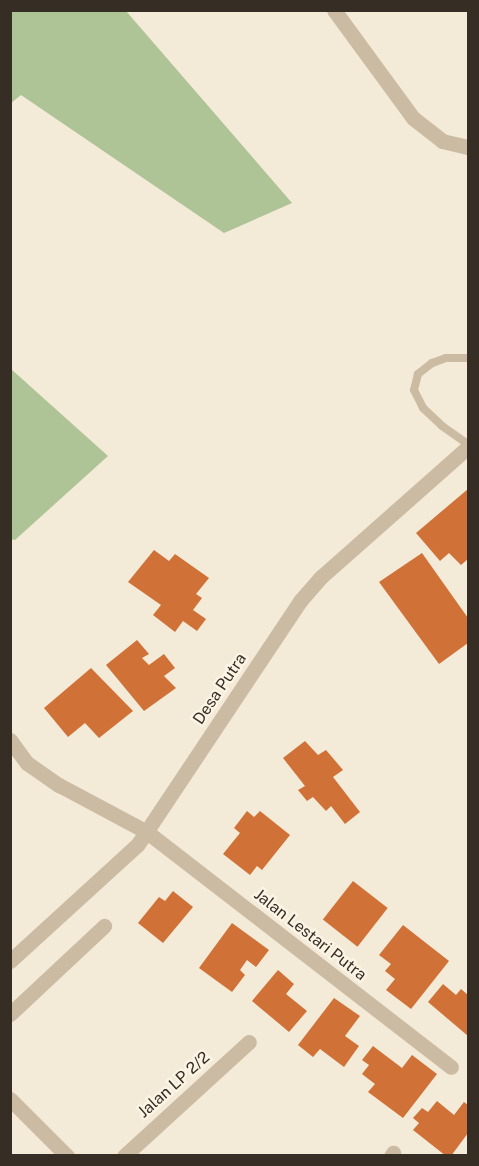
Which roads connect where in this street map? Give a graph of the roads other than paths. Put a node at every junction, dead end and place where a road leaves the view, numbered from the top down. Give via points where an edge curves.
1 (334, 10) edge
2 (468, 147) edge
3 (468, 358) edge
4 (468, 445) edge
5 (10, 740) edge
6 (147, 832) junction
7 (104, 926) dead end
8 (10, 961) edge
9 (10, 1014) edge
10 (249, 1042) dead end
11 (450, 1067) dead end
12 (10, 1098) edge
13 (67, 1155) edge
14 (124, 1155) edge

1 - 2 street via 413,118 442,141
3 - 4 lane via 446,358 432,363 418,374 414,390 423,408
4 - 6 street, Desa Putra via 341,558 300,601
5 - 6 street, Jalan Lestari Putra via 27,763 59,786
6 - 8 street, Desa Putra
6 - 11 street, Jalan Lestari Putra
7 - 9 street
10 - 14 street, Jalan LP 2/2
12 - 13 street

